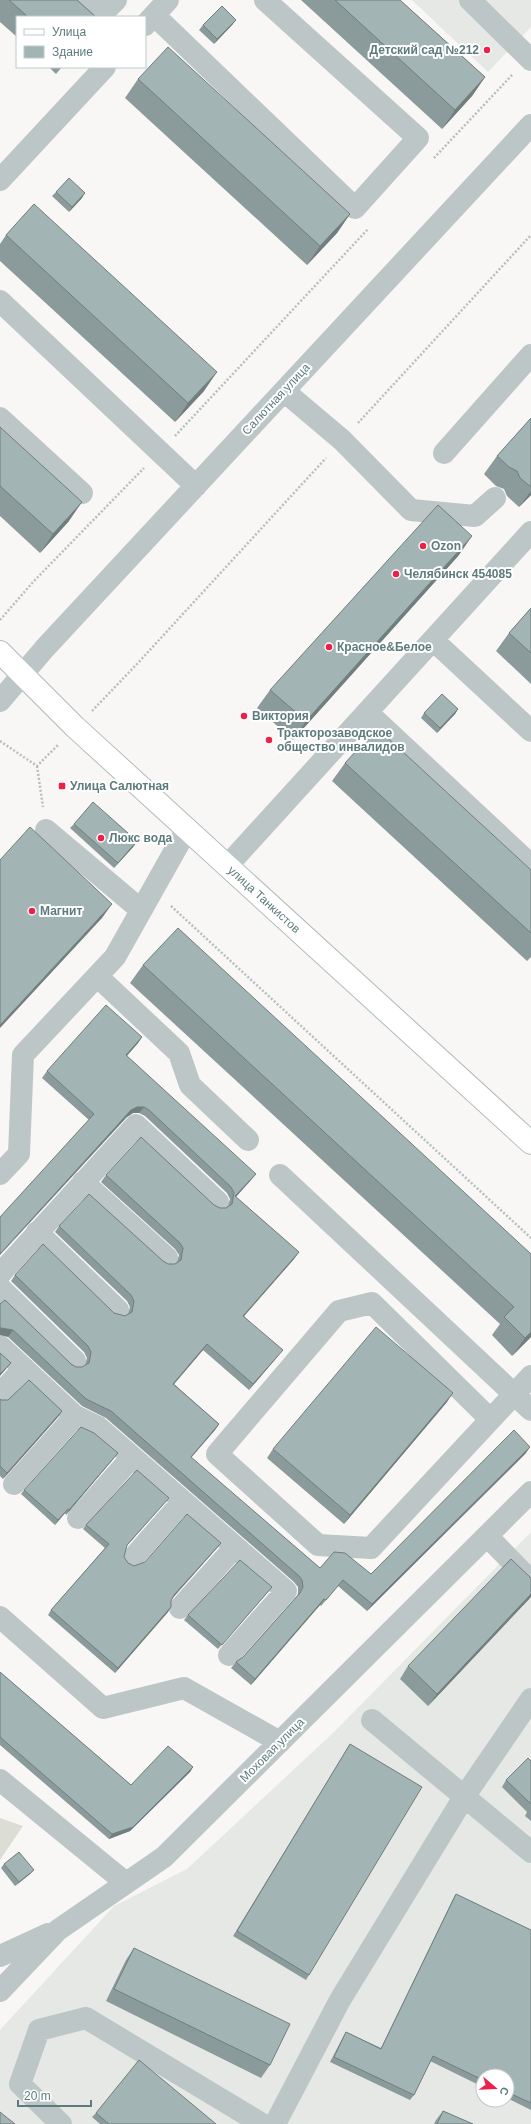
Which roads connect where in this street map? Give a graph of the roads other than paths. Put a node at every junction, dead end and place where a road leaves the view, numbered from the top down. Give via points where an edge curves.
1 (265, 0) edge
2 (470, 0) edge
3 (156, 13) edge
4 (530, 58) edge
5 (104, 68) edge
6 (531, 125) edge
7 (0, 180) edge
8 (0, 300) edge
9 (531, 355) edge
10 (284, 390) junction
11 (0, 418) edge
12 (444, 453) dead end
13 (196, 486) junction
14 (82, 493) dead end
15 (495, 498) dead end
16 (531, 532) edge
17 (433, 640) junction
18 (0, 652) edge
19 (21, 674) junction
20 (0, 701) edge
21 (368, 712) junction
22 (531, 731) edge
23 (187, 829) junction
24 (46, 830) road end
25 (531, 865) edge
26 (227, 866) junction
27 (141, 910) junction
28 (98, 976) junction
29 (248, 1140) dead end
30 (531, 1143) edge
31 (0, 1174) edge
32 (280, 1175) dead end
33 (83, 1182) junction
34 (218, 1202) dead end
35 (37, 1232) junction
36 (167, 1258) dead end
37 (0, 1274) edge
38 (0, 1288) edge
39 (118, 1310) dead end
40 (0, 1346) edge
41 (75, 1361) dead end
42 (24, 1368) junction
43 (531, 1376) edge
44 (0, 1394) edge
45 (514, 1394) junction
46 (531, 1410) edge
47 (75, 1416) junction
48 (490, 1419) junction
49 (132, 1457) junction
50 (14, 1484) dead end
51 (531, 1492) edge
52 (183, 1501) junction
53 (78, 1518) dead end
54 (487, 1536) junction
55 (236, 1547) junction
56 (133, 1558) dead end
57 (531, 1581) edge
58 (180, 1608) dead end
59 (0, 1617) edge
60 (229, 1655) dead end
61 (531, 1699) edge
62 (372, 1720) dead end
63 (280, 1742) junction
64 (0, 1780) edge
65 (464, 1797) junction
66 (531, 1852) edge
67 (126, 1883) junction
68 (58, 1930) junction
69 (0, 1956) edge
70 (0, 1991) edge
71 (61, 2124) edge
72 (262, 2124) edge
73 (275, 2124) edge

1 - 3 street via 418,138 356,208
2 - 4 street
5 - 7 street
6 - 10 street, Салютная улица
8 - 13 street
9 - 12 street
10 - 13 street, Салютная улица
10 - 15 street via 342,440 411,510 475,516
11 - 14 street
13 - 19 street, Салютная улица
16 - 17 street
17 - 21 street
17 - 22 street
18 - 19 main road, улица Танкистов
19 - 20 street, Салютная улица
19 - 23 main road, улица Танкистов
21 - 25 street
21 - 26 street
23 - 26 main road, улица Танкистов
23 - 27 street
24 - 27 street
26 - 30 main road, улица Танкистов
27 - 28 street via 115,957
28 - 29 street via 179,1053 190,1085
28 - 31 street via 23,1055 19,1154
32 - 45 street
33 - 34 street via 136,1125
33 - 35 street
33 - 36 street
35 - 37 street
35 - 39 street
38 - 41 street
40 - 42 street
42 - 44 street
42 - 47 street
43 - 45 street
45 - 46 street
45 - 48 street
47 - 49 street via 98,1427
47 - 50 street
48 - 48 street via 371,1548 318,1545 217,1454 339,1311 372,1303
49 - 52 street
49 - 53 street
51 - 54 street, Моховая улица
52 - 55 street
52 - 56 street
54 - 57 street
54 - 63 street, Моховая улица
55 - 58 street
55 - 60 street via 286,1591
59 - 63 street via 103,1708 184,1688
61 - 65 street
62 - 65 street
63 - 67 street, Моховая улица via 164,1857
64 - 67 street
65 - 66 street
65 - 73 street via 340,2000
67 - 68 street, Моховая улица
68 - 69 street
68 - 70 street, Моховая улица
71 - 72 street via 20,2084 39,2030 86,2018

